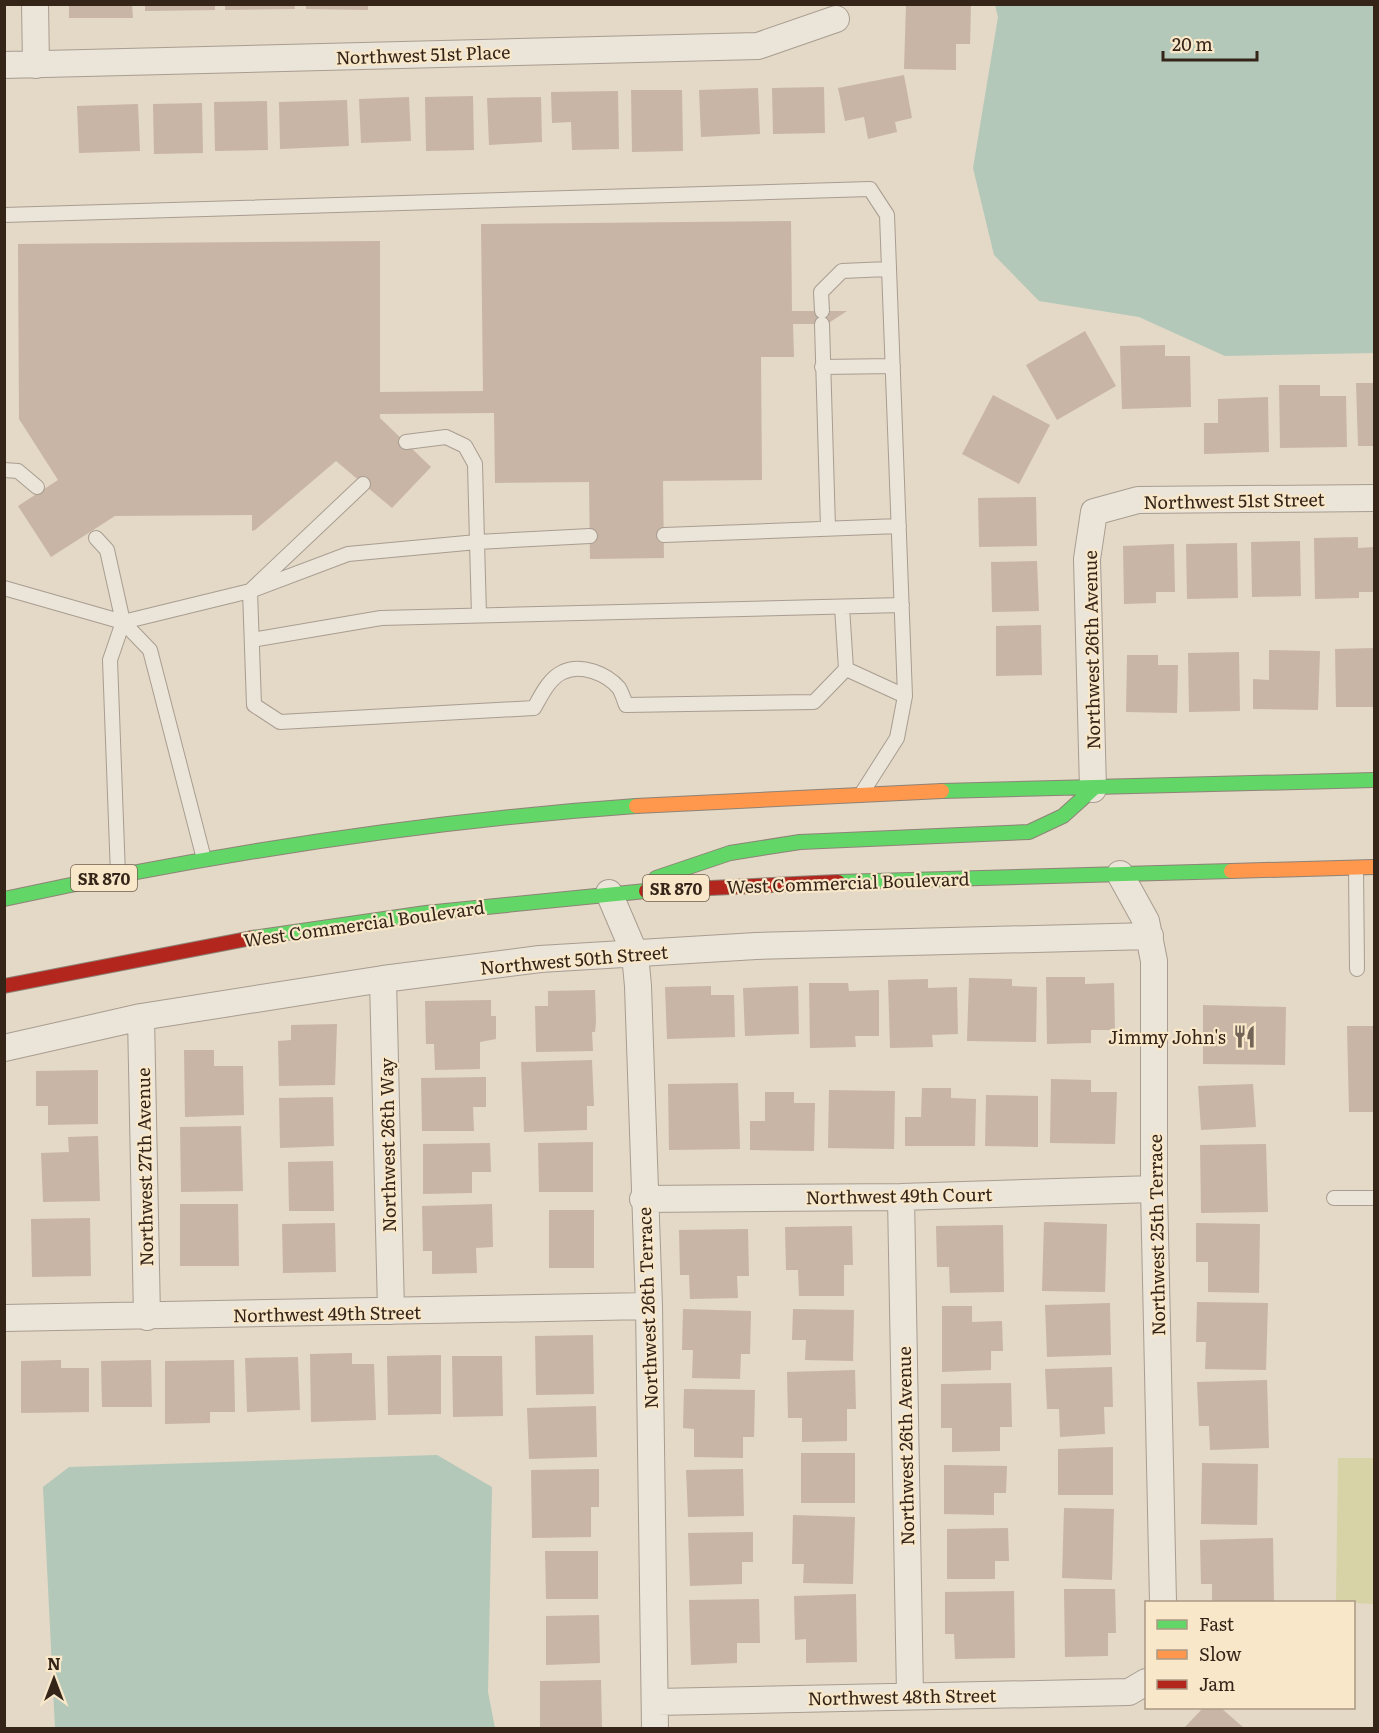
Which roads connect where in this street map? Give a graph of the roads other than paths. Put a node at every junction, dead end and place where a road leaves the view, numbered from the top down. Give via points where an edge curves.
1 (35, 4) edge
2 (836, 19) dead end
3 (4, 65) edge
4 (36, 65) junction
5 (4, 215) edge
6 (888, 269) junction
7 (893, 366) junction
8 (822, 367) junction
9 (406, 442) dead end
10 (4, 470) edge
11 (363, 484) dead end
12 (37, 487) dead end
13 (1374, 498) edge
14 (1094, 512) joint
15 (899, 526) junction
16 (828, 528) junction
17 (664, 535) dead end
18 (590, 536) dead end
19 (96, 538) dead end
20 (477, 543) junction
21 (4, 588) edge
22 (250, 591) junction
23 (902, 605) junction
24 (842, 606) junction
25 (479, 615) junction
26 (123, 622) junction
27 (252, 640) junction
28 (846, 669) junction
29 (905, 696) junction
30 (1374, 780) edge
31 (1093, 789) junction
32 (861, 794) junction
33 (204, 859) junction
34 (1374, 867) edge
35 (1356, 868) junction
36 (1120, 874) junction
37 (118, 875) junction
38 (609, 893) junction
39 (4, 899) edge
40 (1150, 936) junction
41 (635, 954) junction
42 (1357, 969) dead end
43 (383, 979) junction
44 (4, 986) edge
45 (141, 1017) junction
46 (4, 1048) edge
47 (1154, 1189) junction
48 (901, 1197) junction
49 (1334, 1198) dead end
50 (1374, 1198) edge
51 (643, 1199) junction
52 (649, 1306) junction
53 (391, 1311) junction
54 (147, 1317) junction
55 (4, 1318) edge
56 (1163, 1601) edge
57 (1145, 1683) edge
58 (910, 1695) junction
59 (656, 1702) junction
60 (655, 1728) edge

1 - 4 street
2 - 4 street, Northwest 51st Place via 758,45
3 - 4 street, Northwest 51st Place
5 - 6 lane via 870,189 887,215
6 - 7 lane
6 - 8 lane via 842,271 821,292
7 - 8 lane
7 - 15 lane
8 - 16 lane
9 - 20 lane via 446,437 465,446 475,464
10 - 12 lane via 18,471
11 - 22 lane
13 - 14 street, Northwest 51st Street via 1138,500
14 - 31 street, Northwest 26th Avenue via 1087,559
15 - 16 lane
15 - 23 lane
16 - 17 lane
18 - 20 lane
19 - 26 lane via 107,550
20 - 22 lane via 348,554
20 - 25 lane
21 - 26 lane
22 - 26 lane
22 - 27 lane
23 - 24 lane
23 - 29 lane
24 - 25 lane
24 - 28 lane
25 - 27 lane via 381,618
26 - 33 lane via 150,650
26 - 37 lane via 110,660
27 - 28 lane via 254,705 280,722 534,708 548,685 563,672 585,669 602,675 620,689 627,705 814,702
28 - 29 lane
29 - 32 lane via 897,738
30 - 31 highway, SR 870
31 - 32 highway, SR 870
31 - 38 highway via 1063,816 1029,832 764,846 730,853
32 - 33 highway, SR 870 via 689,802 505,817
33 - 37 highway, SR 870
34 - 35 highway, West Commercial Boulevard / SR 870
35 - 36 highway, West Commercial Boulevard / SR 870
35 - 42 lane
36 - 38 highway, West Commercial Boulevard / SR 870 via 750,884
36 - 40 street, Northwest 25th Terrace via 1141,909
37 - 39 highway, SR 870
38 - 41 street, Northwest 26th Terrace
38 - 44 highway, West Commercial Boulevard / SR 870 via 391,916
40 - 41 street, Northwest 50th Street via 843,943
40 - 47 street, Northwest 25th Terrace via 1154,961
41 - 43 street, Northwest 50th Street via 540,959
41 - 51 street, Northwest 26th Terrace
43 - 45 street, Northwest 50th Street
43 - 53 street, Northwest 26th Way
45 - 46 street, Northwest 50th Street
45 - 54 street, Northwest 27th Avenue
47 - 48 street, Northwest 49th Court
47 - 56 street, Northwest 25th Terrace
48 - 51 street, Northwest 49th Court
48 - 58 street, Northwest 26th Avenue
49 - 50 lane
51 - 52 street, Northwest 26th Terrace
52 - 53 street, Northwest 49th Street
52 - 59 street, Northwest 26th Terrace
53 - 54 street, Northwest 49th Street
54 - 55 street, Northwest 49th Street
57 - 58 street, Northwest 48th Street via 1129,1692
58 - 59 street, Northwest 48th Street
59 - 60 street, Northwest 26th Terrace

